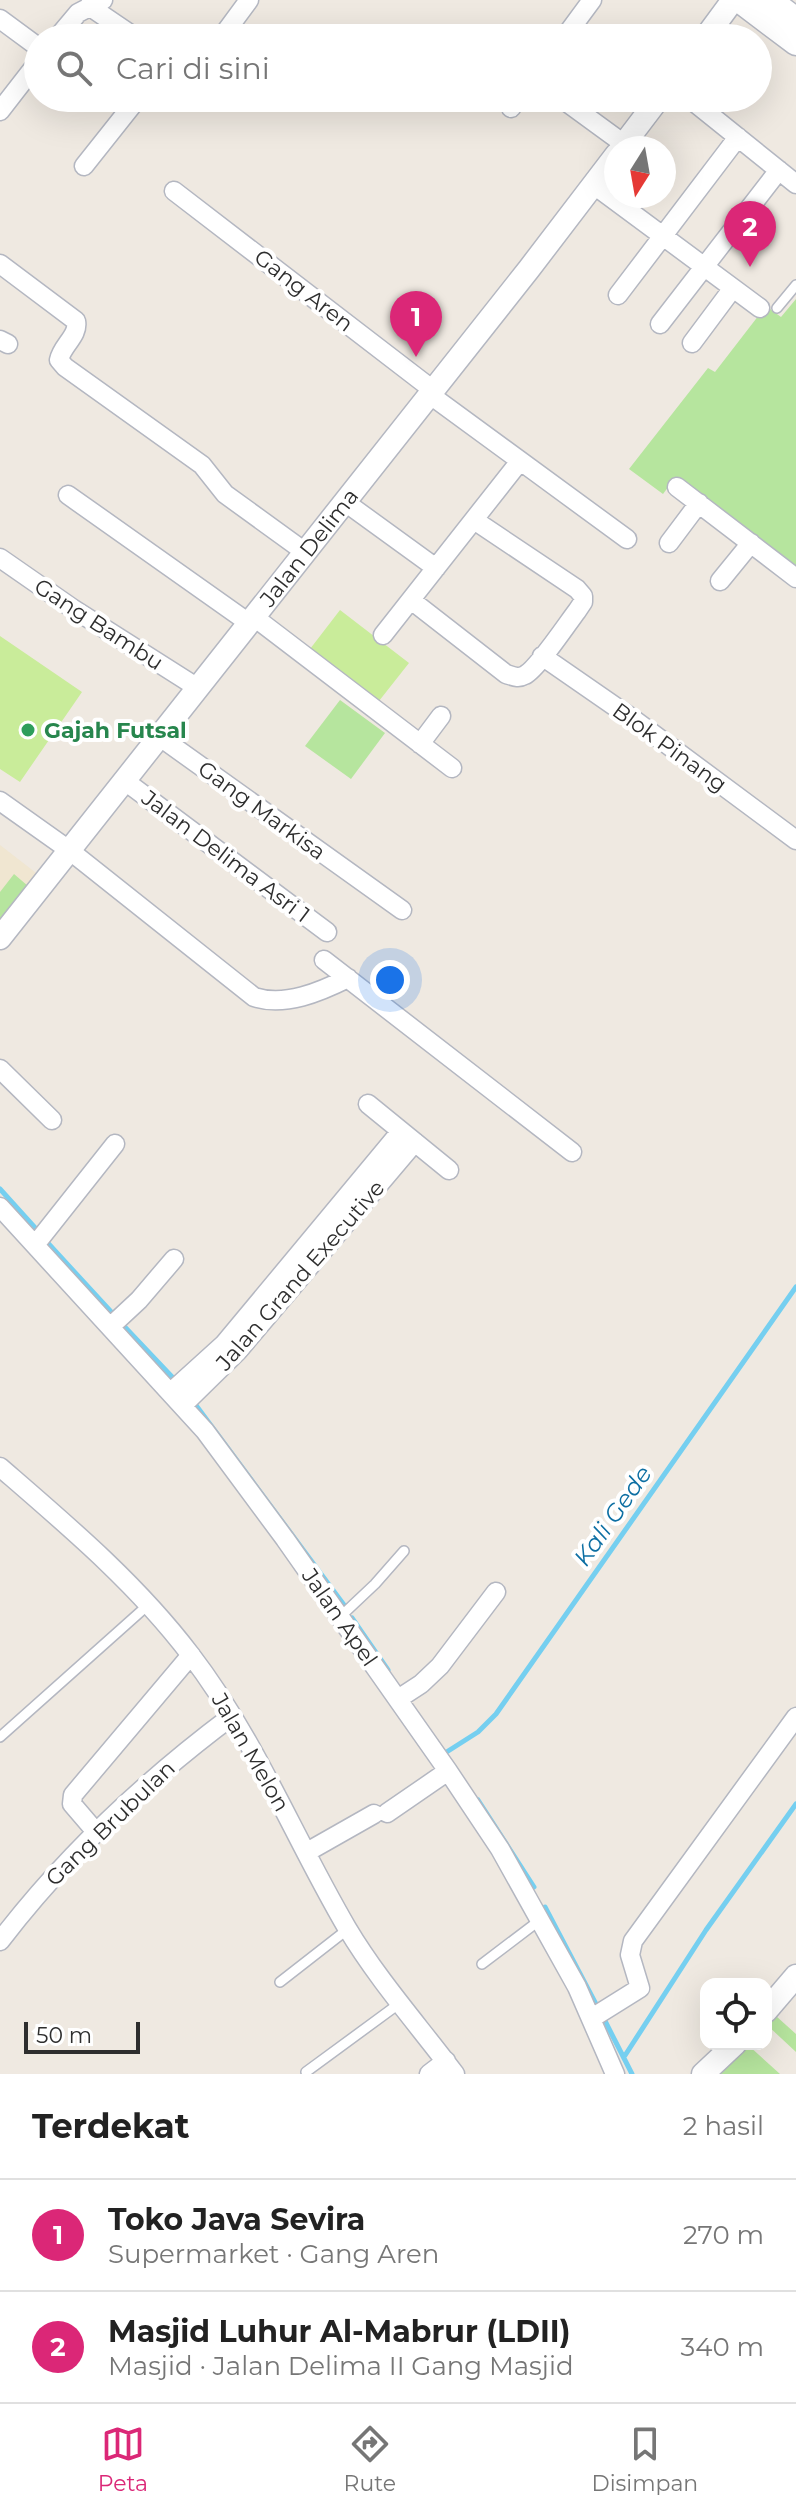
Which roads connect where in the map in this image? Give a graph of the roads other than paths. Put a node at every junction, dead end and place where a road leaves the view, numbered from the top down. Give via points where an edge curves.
1 (249, 0) edge
2 (592, 0) edge
3 (736, 0) edge
4 (770, 0) edge
5 (96, 3) edge
6 (0, 19) edge
7 (796, 20) edge
8 (69, 24) edge
9 (120, 24) edge
10 (231, 24) edge
11 (574, 24) edge
12 (716, 24) edge
13 (769, 24) edge
14 (772, 26) edge
15 (24, 37) edge
16 (796, 43) edge
17 (24, 80) edge
18 (0, 111) edge
19 (127, 112) edge
20 (577, 112) edge
21 (649, 112) edge
22 (707, 112) edge
23 (606, 136) edge
24 (631, 136) edge
25 (738, 137) junction
26 (84, 166) dead end
27 (779, 170) junction
28 (604, 172) edge
29 (796, 184) edge
30 (594, 185) junction
31 (174, 191) dead end
32 (663, 236) junction
33 (0, 264) edge
34 (705, 267) junction
35 (796, 285) edge
36 (733, 288) junction
37 (618, 295) dead end
38 (769, 308) joint
39 (660, 324) dead end
40 (692, 343) dead end
41 (431, 392) junction
42 (520, 461) junction
43 (677, 487) dead end
44 (68, 495) dead end
45 (345, 502) junction
46 (699, 503) junction
47 (474, 520) junction
48 (627, 539) dead end
49 (669, 543) dead end
50 (751, 543) junction
51 (305, 552) junction
52 (0, 558) edge
53 (436, 568) junction
54 (796, 578) edge
55 (720, 581) dead end
56 (411, 600) junction
57 (252, 620) junction
58 (383, 635) dead end
59 (542, 656) junction
60 (198, 688) junction
61 (441, 716) dead end
62 (160, 737) junction
63 (420, 744) junction
64 (452, 768) dead end
65 (125, 781) junction
66 (0, 801) edge
67 (796, 840) edge
68 (69, 850) junction
69 (402, 910) dead end
70 (327, 932) dead end
71 (0, 938) edge
72 (324, 960) dead end
73 (348, 978) junction
74 (0, 1069) edge
75 (368, 1104) dead end
76 (52, 1120) dead end
77 (408, 1137) junction
78 (115, 1144) dead end
79 (572, 1152) dead end
80 (449, 1170) dead end
81 (0, 1207) edge
82 (35, 1245) junction
83 (174, 1259) dead end
84 (116, 1322) junction
85 (177, 1399) junction
86 (0, 1467) edge
87 (404, 1551) dead end
88 (496, 1592) dead end
89 (148, 1605) junction
90 (340, 1617) junction
91 (191, 1655) junction
92 (398, 1699) junction
93 (232, 1716) junction
94 (796, 1717) edge
95 (0, 1737) edge
96 (448, 1771) junction
97 (96, 1832) junction
98 (307, 1852) junction
99 (541, 1919) junction
100 (7, 1920) edge
101 (348, 1929) junction
102 (0, 1941) edge
103 (482, 1964) dead end
104 (796, 1976) edge
105 (280, 1982) dead end
106 (400, 2003) junction
107 (772, 2004) edge
108 (598, 2015) junction
109 (729, 2050) edge
110 (450, 2068) edge
111 (306, 2072) edge
112 (429, 2074) edge
113 (615, 2074) edge
114 (703, 2074) edge

1 - 10 street
2 - 11 street
3 - 12 street
3 - 13 main road
4 - 7 main road
5 - 8 street
5 - 9 street
6 - 15 street
14 - 16 main road
17 - 18 street
19 - 26 street
20 - 23 street
21 - 24 street, Jalan Delima
22 - 25 street
25 - 27 street
25 - 32 street
27 - 29 street
27 - 34 street
28 - 30 street, Jalan Delima
30 - 32 street
30 - 41 street, Jalan Delima
31 - 41 street, Gang Aren
32 - 34 street
32 - 37 street
33 - 51 street via 78,324 60,355 62,365 202,465 225,494
34 - 36 street
34 - 39 street
35 - 38 lane
36 - 38 street
36 - 40 street
41 - 42 street, Gang Aren
41 - 45 street, Jalan Delima
42 - 47 street
42 - 48 street, Gang Aren
43 - 46 street
44 - 57 street
45 - 51 street, Jalan Delima
45 - 53 street
46 - 49 street
46 - 50 street
47 - 53 street
47 - 59 street via 583,596
50 - 54 street
50 - 55 street
51 - 57 street, Jalan Delima
52 - 60 street, Gang Bambu
53 - 56 street
56 - 58 street
56 - 59 street via 511,676 527,673
57 - 60 street, Jalan Delima
57 - 63 street
59 - 67 street, Blok Pinang
60 - 62 street, Jalan Delima
61 - 63 street
62 - 65 street, Jalan Delima
62 - 69 street, Gang Markisa
63 - 64 street
65 - 68 street, Jalan Delima
65 - 70 street, Jalan Delima Asri 1
66 - 68 street
68 - 71 street, Jalan Delima
68 - 73 street via 254,997 297,998
72 - 73 street
73 - 79 street
74 - 76 street
75 - 77 street
77 - 80 street
77 - 85 street, Jalan Grand Executive via 302,1262 238,1351
78 - 82 street
81 - 82 street, Jalan Apel
82 - 84 street, Jalan Apel
83 - 84 street
84 - 85 street, Jalan Apel
85 - 90 street, Jalan Apel via 237,1472
86 - 89 street, Jalan Melon
87 - 90 lane
88 - 92 street via 440,1666
89 - 91 street, Jalan Melon
89 - 95 lane
90 - 92 street, Jalan Apel
91 - 93 street, Jalan Melon
91 - 97 street via 73,1795 72,1804
92 - 96 street, Jalan Apel
93 - 97 street, Gang Brubulan via 173,1761
93 - 98 street, Jalan Melon
94 - 108 street via 633,1941 630,1955 640,1988
96 - 98 street
96 - 99 street, Jalan Apel
97 - 100 street, Gang Brubulan
98 - 101 street, Jalan Melon
99 - 103 lane
99 - 108 street, Jalan Apel
100 - 102 street, Gang Brubulan
101 - 105 lane
101 - 106 street, Jalan Melon
104 - 107 street
106 - 110 street, Jalan Melon
106 - 111 lane
108 - 113 street, Jalan Apel
109 - 114 street
110 - 112 street

